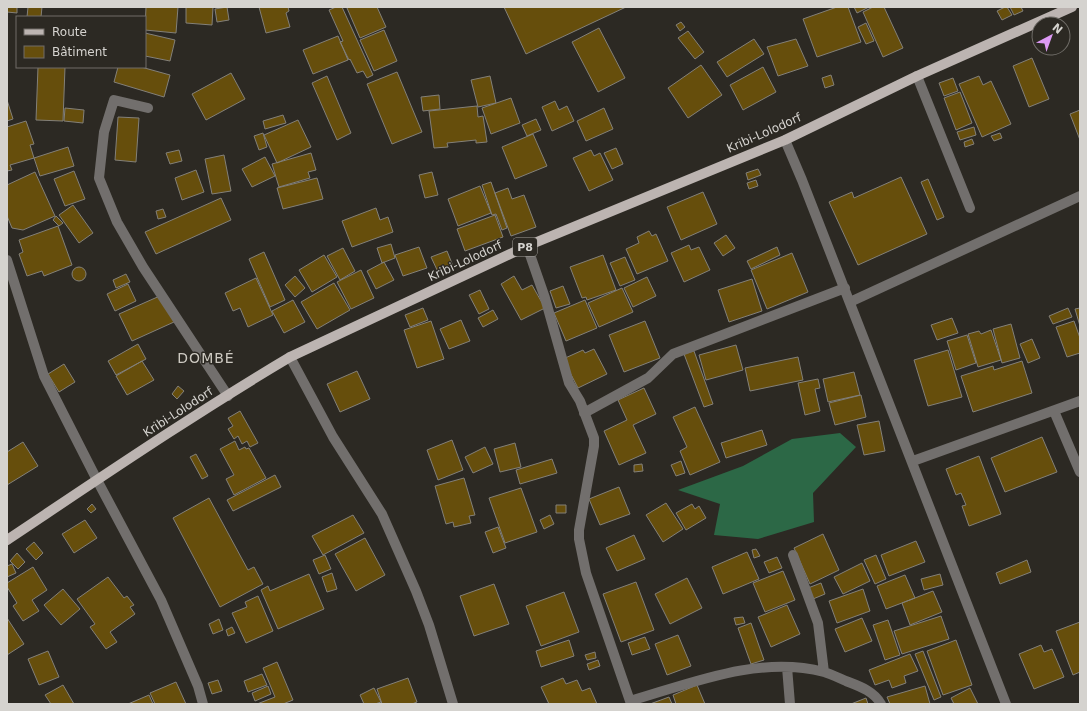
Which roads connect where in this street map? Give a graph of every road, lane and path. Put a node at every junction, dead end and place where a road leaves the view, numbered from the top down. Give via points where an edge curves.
1 (1072, 7) edge
2 (917, 76) junction
3 (148, 108) dead end
4 (785, 140) junction
5 (1080, 196) edge
6 (970, 208) dead end
7 (527, 246) junction
8 (7, 260) edge
9 (845, 288) junction
10 (850, 302) junction
11 (290, 357) junction
12 (228, 396) junction
13 (1080, 401) edge
14 (1054, 411) junction
15 (584, 413) junction
16 (913, 460) junction
17 (1080, 472) edge
18 (97, 480) junction
19 (7, 540) edge
20 (793, 555) dead end
21 (787, 667) junction
22 (824, 672) junction
23 (630, 702) edge
24 (203, 704) edge
25 (453, 704) edge
26 (790, 704) edge
27 (881, 704) edge
28 (1006, 704) edge

1 - 2 main road, Kribi-Lolodorf / P8
2 - 4 main road, Kribi-Lolodorf / P8
2 - 6 street
3 - 12 street via 114,100 104,132 99,178 117,222 143,267
4 - 7 main road, Kribi-Lolodorf / P8
4 - 9 street
5 - 10 street
7 - 11 main road, Kribi-Lolodorf / P8
7 - 15 street via 569,383
8 - 18 street via 44,376
9 - 10 street
9 - 15 street via 673,354 648,378
10 - 16 street
11 - 12 main road, Kribi-Lolodorf / P8
11 - 25 street via 333,437 382,514 429,624
12 - 18 main road, Kribi-Lolodorf / P8
13 - 14 street
14 - 16 street
14 - 17 street
15 - 23 street via 594,438 594,446 579,539 586,573
16 - 28 street
18 - 19 main road, Kribi-Lolodorf / P8
18 - 24 street via 161,600 198,686
20 - 22 street via 818,622
21 - 22 street
21 - 23 street via 746,669
21 - 26 street
22 - 27 street via 865,688

